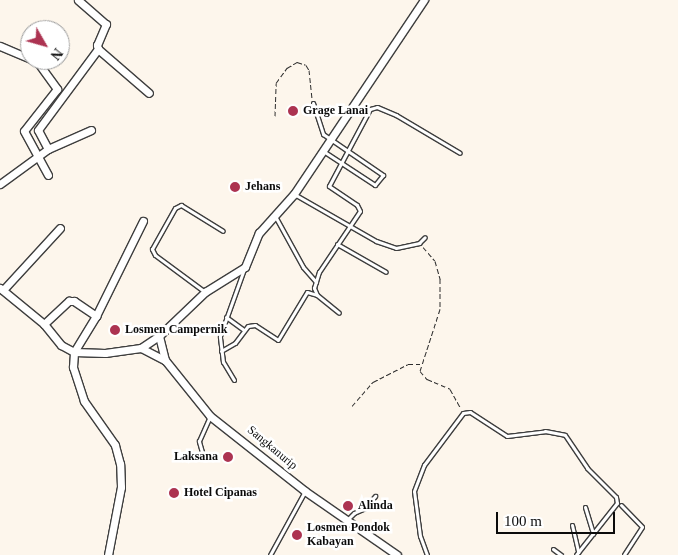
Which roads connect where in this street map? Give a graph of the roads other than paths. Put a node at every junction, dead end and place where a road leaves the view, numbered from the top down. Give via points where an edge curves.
1 (78, 0) edge
2 (424, 0) edge
3 (0, 46) edge
4 (98, 49) junction
5 (20, 55) edge
6 (43, 70) edge
7 (149, 93) dead end
8 (313, 104) road end
9 (91, 130) dead end
10 (331, 138) junction
11 (48, 150) junction
12 (348, 150) junction
13 (323, 151) junction
14 (460, 153) dead end
15 (39, 158) junction
16 (340, 162) junction
17 (48, 175) dead end
18 (0, 184) edge
19 (294, 194) junction
20 (275, 216) junction
21 (143, 221) dead end
22 (350, 225) junction
23 (60, 228) dead end
24 (223, 231) dead end
25 (425, 238) dead end
26 (337, 244) junction
27 (245, 267) junction
28 (386, 272) dead end
29 (316, 282) junction
30 (2, 289) edge
31 (204, 292) junction
32 (317, 295) junction
33 (339, 313) dead end
34 (96, 316) junction
35 (226, 317) junction
36 (44, 324) junction
37 (244, 330) junction
38 (158, 336) junction
39 (141, 348) junction
40 (221, 351) junction
41 (74, 352) junction
42 (165, 360) junction
43 (234, 380) dead end
44 (210, 416) junction
45 (204, 459) dead end
46 (305, 491) junction
47 (375, 496) dead end
48 (621, 505) dead end
49 (585, 507) dead end
50 (346, 520) junction
51 (572, 525) dead end
52 (593, 534) junction
53 (553, 549) dead end
54 (577, 554) edge
55 (108, 555) edge
56 (270, 555) edge
57 (397, 555) edge
58 (426, 555) edge
59 (562, 555) edge
60 (624, 555) edge

1 - 4 street via 106,24 96,45
2 - 10 street
3 - 5 street
4 - 7 street
4 - 11 street via 38,130
6 - 15 street via 57,89 24,131
8 - 10 lane via 320,131
9 - 11 street
10 - 12 lane
10 - 13 street
11 - 15 street
12 - 14 lane via 370,109 376,107
12 - 16 lane
12 - 16 lane via 382,171 378,182 375,185
13 - 16 lane
13 - 19 street
15 - 17 street
15 - 18 street
16 - 22 lane via 328,186 360,208
19 - 20 street
19 - 22 lane
20 - 27 street via 259,233
20 - 29 lane via 303,267
21 - 34 street
22 - 25 lane via 376,241 396,248 419,243
22 - 26 lane
23 - 30 street
24 - 31 lane via 181,205 175,208 152,249 155,255
26 - 28 lane
26 - 29 lane
27 - 31 street
27 - 35 lane
29 - 32 lane
30 - 36 street
31 - 38 street
32 - 33 lane
32 - 37 lane via 307,292 278,340 255,324
34 - 36 street via 74,302 68,302
34 - 41 street
35 - 37 lane
35 - 40 lane via 220,336
36 - 41 street via 56,340
37 - 40 lane via 235,343
38 - 39 street
38 - 42 street, Sangkanurip
39 - 41 street via 105,353
39 - 42 street
40 - 43 lane via 223,362
41 - 55 street via 72,367 84,401 115,445 120,464 120,487
42 - 44 street, Sangkanurip
44 - 45 lane via 199,441
44 - 46 street, Sangkanurip
46 - 50 street, Sangkanurip
46 - 56 lane
47 - 50 lane via 366,508
48 - 60 lane via 642,526
49 - 52 lane
50 - 57 street, Sangkanurip
51 - 54 lane
52 - 54 lane
52 - 58 lane via 617,499 587,468 565,434 546,431 507,436 476,413 463,413 424,464 414,491
53 - 59 lane

